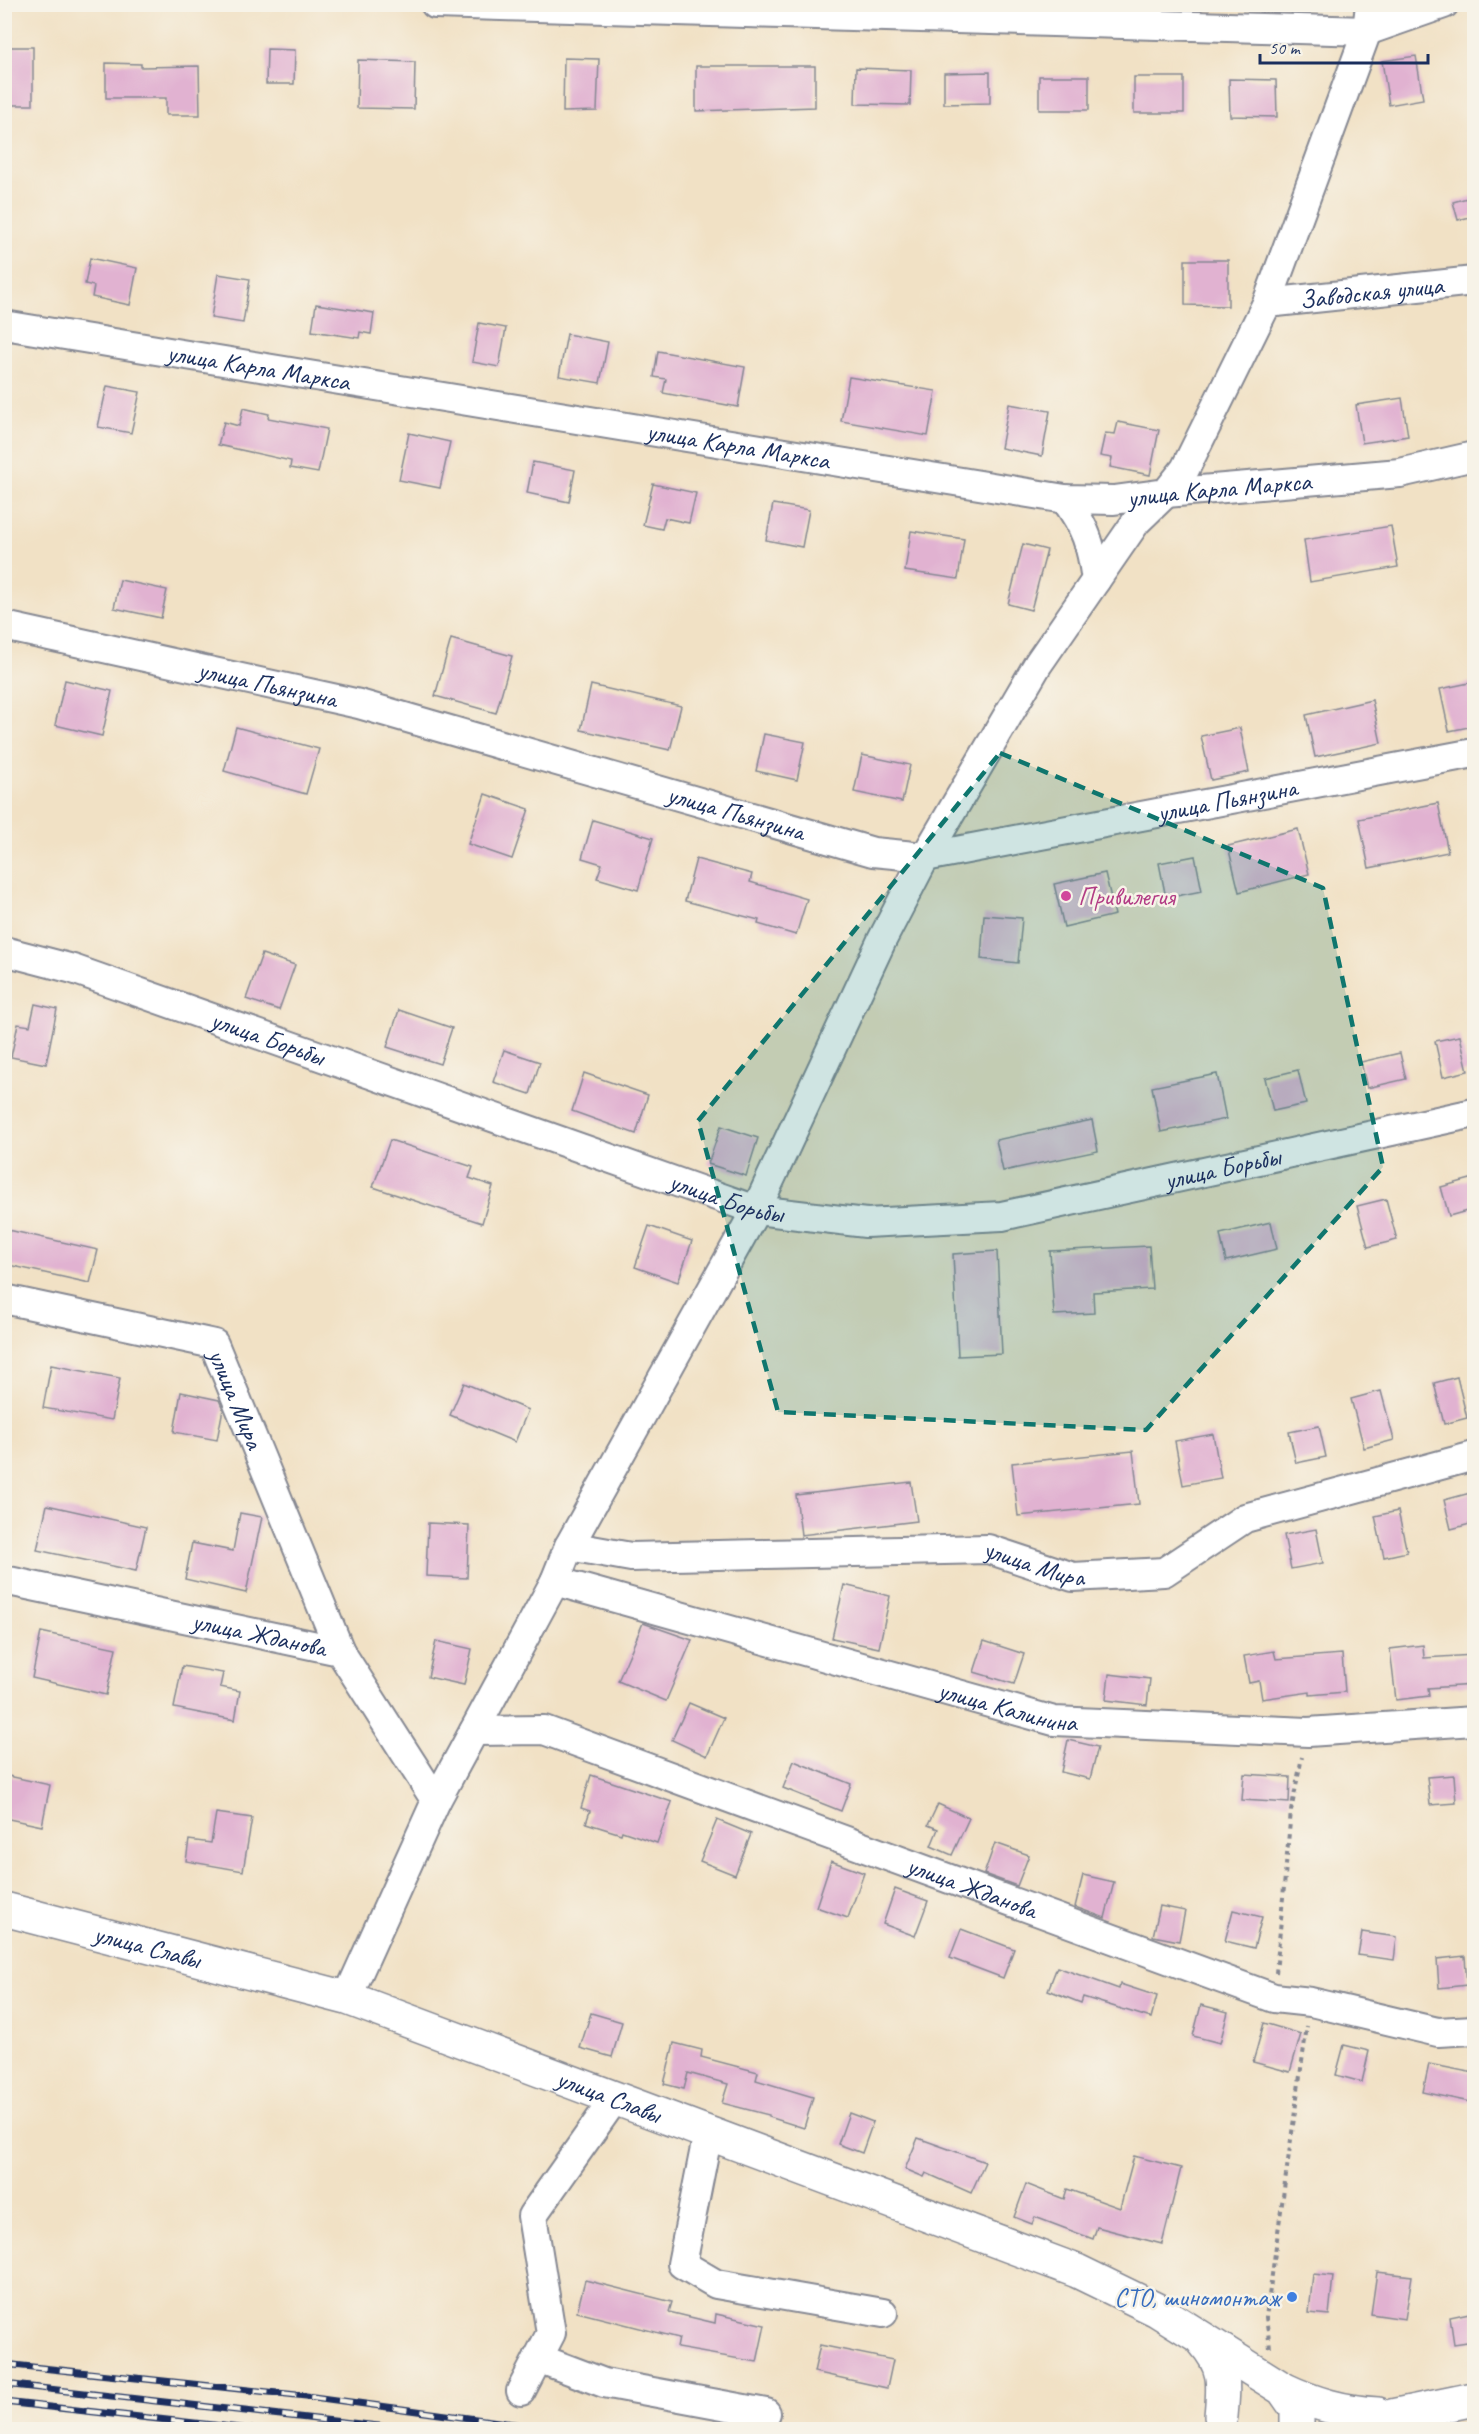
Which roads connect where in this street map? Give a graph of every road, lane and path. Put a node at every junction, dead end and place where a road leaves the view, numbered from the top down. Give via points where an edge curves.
1 (435, 4) edge
2 (1444, 4) edge
3 (1369, 18) edge
4 (1474, 281) edge
5 (1267, 303) junction
6 (4, 325) edge
7 (1474, 456) edge
8 (1166, 493) junction
9 (1065, 500) junction
10 (1096, 580) junction
11 (4, 626) edge
12 (1474, 753) edge
13 (925, 857) junction
14 (4, 951) edge
15 (1474, 1113) edge
16 (756, 1210) junction
17 (4, 1299) edge
18 (1474, 1456) edge
19 (569, 1546) junction
20 (4, 1580) edge
21 (555, 1581) junction
22 (340, 1651) junction
23 (1474, 1721) edge
24 (474, 1731) junction
25 (1308, 1732) junction
26 (436, 1801) junction
27 (4, 1909) edge
28 (347, 1998) junction
29 (1274, 1998) junction
30 (1311, 2002) junction
31 (1474, 2030) edge
32 (615, 2098) junction
33 (708, 2133) junction
34 (883, 2313) dead end
35 (1196, 2332) junction
36 (538, 2358) junction
37 (1279, 2387) junction
38 (520, 2391) dead end
39 (1474, 2399) edge
40 (766, 2413) dead end
41 (1392, 2416) junction
42 (1221, 2424) edge
43 (1297, 2430) edge
44 (1343, 2430) edge

1 - 3 street
2 - 3 street
3 - 5 street
4 - 5 street, Заводская улица
5 - 8 street via 1185,469
6 - 9 street, улица Карла Маркса
7 - 8 street, улица Карла Маркса via 1400,473
8 - 9 street, улица Карла Маркса via 1114,500
8 - 10 street via 1136,522
9 - 10 street via 1084,525
10 - 13 street via 1038,664
11 - 13 street, улица Пьянзина via 359,704 873,852
12 - 13 street, улица Пьянзина
13 - 16 street
14 - 16 street, улица Борьбы via 73,969
15 - 16 street, улица Борьбы via 1002,1216 866,1222
16 - 19 street
17 - 22 street, улица Мира via 214,1344
18 - 19 street, улица Мира via 1245,1518 1164,1572 1073,1577 988,1549 631,1557
19 - 21 street
20 - 22 street, улица Жданова
21 - 24 street
21 - 25 street, улица Калинина via 1054,1720
22 - 26 street, улица Жданова
23 - 25 street, улица Калинина
24 - 26 street
24 - 29 street, улица Жданова via 544,1730
25 - 29 path via 1292,1811
26 - 28 street
27 - 28 main road, улица Славы
28 - 32 main road, улица Славы
29 - 30 street, улица Жданова
30 - 31 street, улица Жданова via 1438,2032
30 - 37 path via 1266,2317
32 - 33 main road, улица Славы
32 - 36 street via 532,2216 551,2333
33 - 34 street via 682,2264 716,2284
33 - 35 main road, улица Славы via 1077,2271
35 - 37 main road, улица Славы
35 - 42 main road via 1221,2368
36 - 38 street
36 - 40 street via 604,2383
37 - 41 main road, улица Славы via 1313,2403 1344,2411
37 - 42 main road via 1263,2382 1240,2387 1231,2395
37 - 43 main road via 1297,2409
39 - 41 main road
41 - 44 main road

